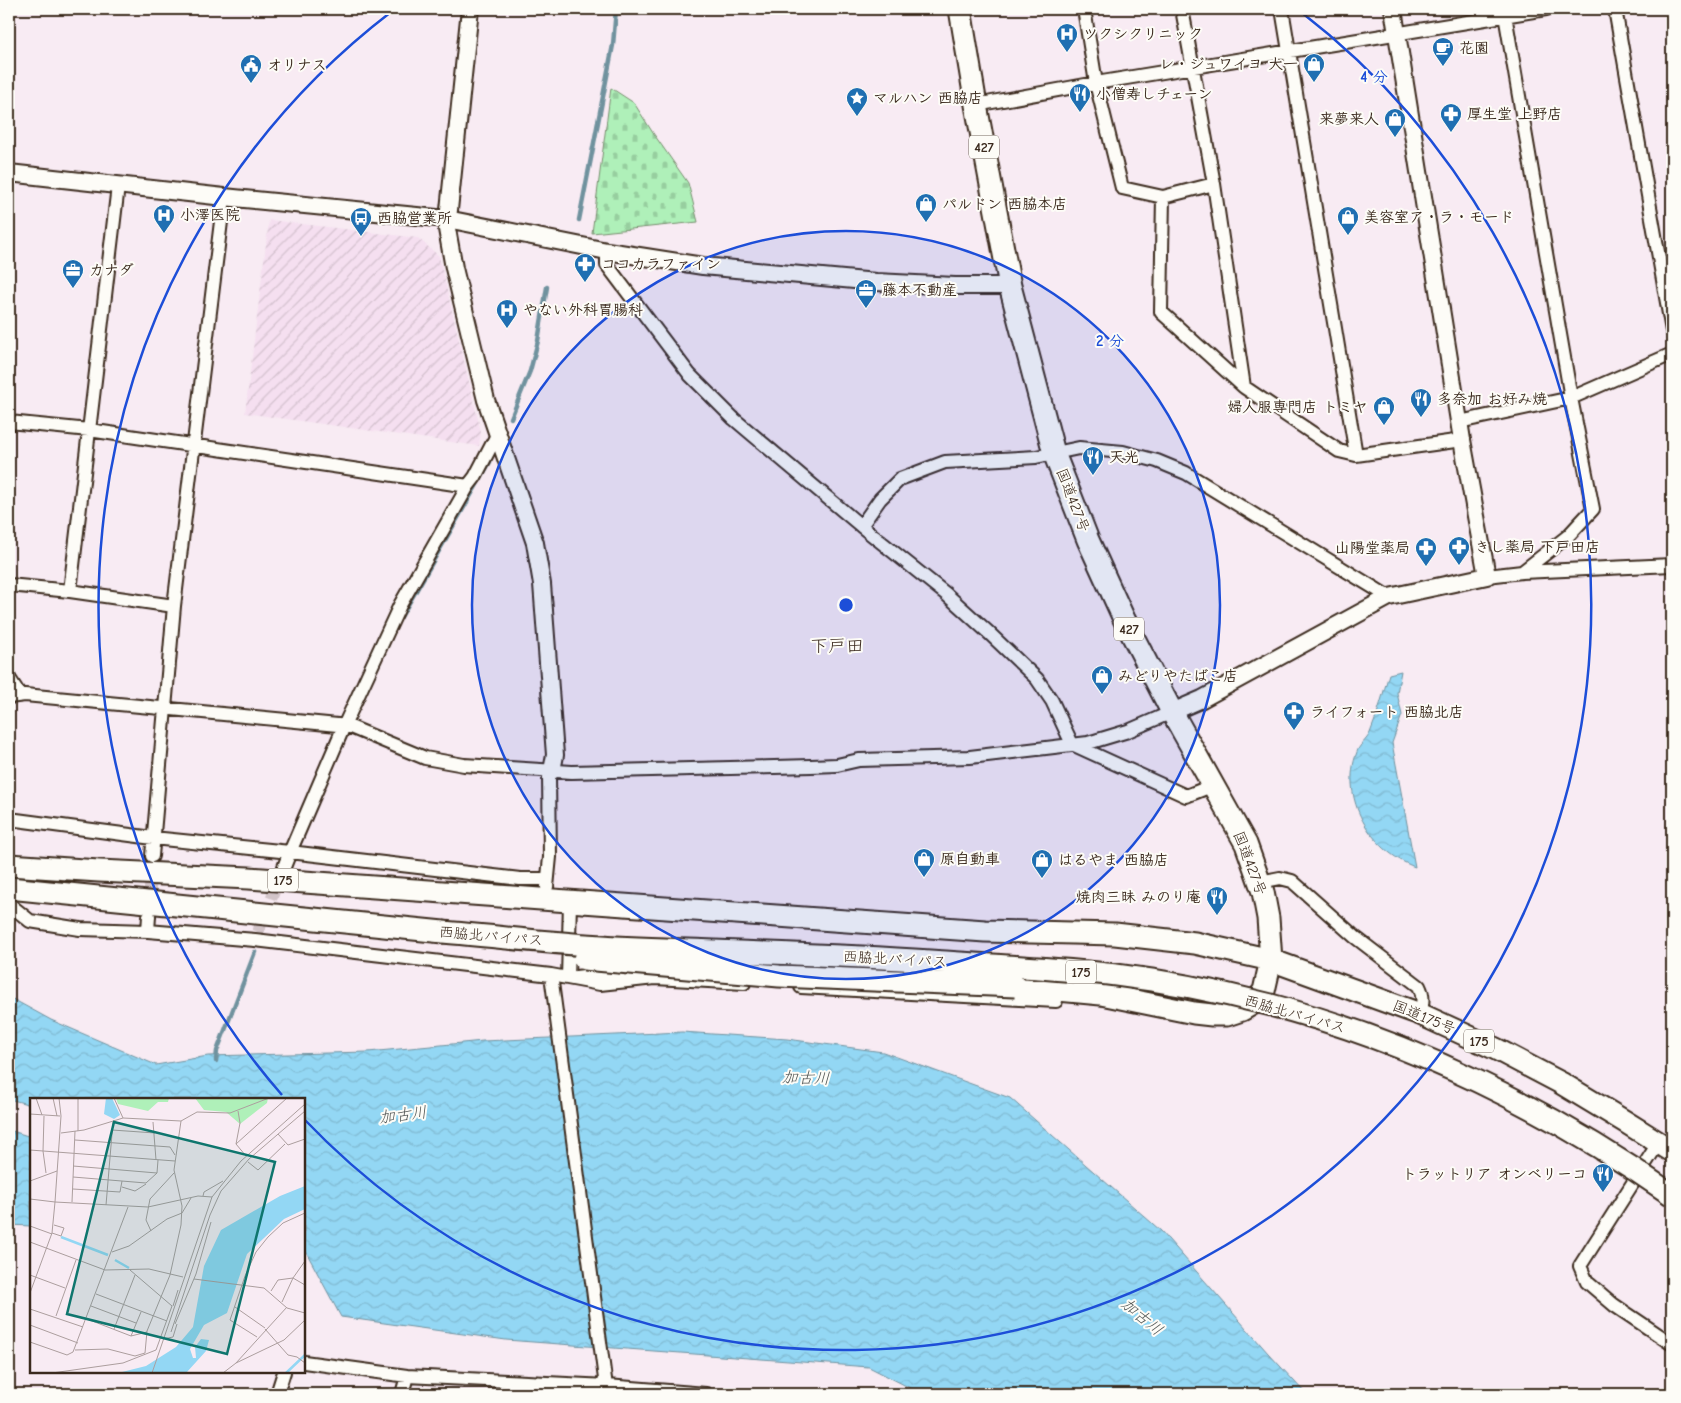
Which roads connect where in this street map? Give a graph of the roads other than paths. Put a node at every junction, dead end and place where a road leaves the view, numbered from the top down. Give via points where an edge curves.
1 (470, 9) edge
2 (960, 9) edge
3 (1084, 9) edge
4 (1182, 9) edge
5 (1282, 9) edge
6 (1393, 9) edge
7 (1546, 9) edge
8 (1615, 9) edge
9 (1505, 12) edge
10 (1398, 33) junction
11 (1289, 51) junction
12 (1192, 67) junction
13 (1096, 83) junction
14 (976, 105) junction
15 (9, 173) edge
16 (1214, 184) junction
17 (118, 186) junction
18 (1163, 197) junction
19 (224, 198) junction
20 (447, 219) junction
21 (607, 251) junction
22 (1010, 286) junction
23 (1672, 331) edge
24 (1672, 354) edge
25 (1244, 387) junction
26 (1571, 398) junction
27 (9, 422) edge
28 (1459, 422) junction
29 (89, 430) junction
30 (498, 433) junction
31 (1462, 440) junction
32 (193, 446) junction
33 (1054, 454) junction
34 (1356, 455) junction
35 (468, 486) junction
36 (861, 526) junction
37 (1672, 564) edge
38 (1522, 572) junction
39 (1487, 576) junction
40 (9, 584) edge
41 (70, 591) junction
42 (1389, 597) junction
43 (174, 606) junction
44 (9, 678) edge
45 (14, 696) edge
46 (165, 709) junction
47 (1172, 712) junction
48 (348, 727) junction
49 (1072, 744) junction
50 (552, 771) junction
51 (1214, 785) junction
52 (9, 819) edge
53 (153, 838) junction
54 (290, 852) junction
55 (152, 856) tunnel mouth
56 (14, 866) edge
57 (284, 867) tunnel mouth
58 (1260, 882) junction
59 (546, 889) junction
60 (10, 893) edge
61 (570, 902) junction
62 (149, 916) tunnel mouth
63 (148, 931) junction
64 (443, 938) junction
65 (1271, 960) junction
66 (551, 975) junction
67 (568, 978) junction
68 (1056, 1001) dead end
69 (1140, 1001) junction
70 (1420, 1014) junction
71 (1665, 1147) edge
72 (1672, 1195) edge
73 (1672, 1344) edge
74 (305, 1362) edge
75 (284, 1373) edge
76 (407, 1376) junction
77 (607, 1390) edge
78 (277, 1394) edge
79 (402, 1394) edge
80 (706, 1394) edge

1 - 20 street
2 - 14 highway, 国道427号 / 427
3 - 13 street
4 - 12 street
5 - 11 street
6 - 10 street
7 - 9 street
8 - 23 street
9 - 10 street
9 - 26 street
10 - 11 street
10 - 28 street
11 - 12 street
11 - 34 street
12 - 13 street
12 - 16 street
13 - 14 street
13 - 18 street via 1122,188
14 - 22 highway, 国道427号 / 427
15 - 17 street
16 - 18 street
16 - 25 street
17 - 19 street
17 - 29 street
18 - 25 street via 1161,312
19 - 20 street
19 - 32 street
20 - 21 street
20 - 30 street via 454,268 486,400
21 - 22 street via 704,266 820,277 955,286
21 - 36 street via 607,265 690,375 734,419
22 - 33 highway, 国道427号 / 427
24 - 26 street
25 - 34 street via 1340,450
26 - 28 street
26 - 38 street via 1593,509 1568,536
27 - 29 street
28 - 31 street
29 - 32 street
29 - 41 street
30 - 35 street
30 - 50 street via 535,543 542,584 555,755
31 - 34 street
31 - 39 street
32 - 35 street
32 - 43 street
33 - 36 street via 945,462 900,479
33 - 42 street via 1080,448 1123,452 1186,473
33 - 47 highway, 国道427号 / 427 via 1088,540
35 - 48 street via 400,605
36 - 49 street via 946,594 1037,678
37 - 38 street
38 - 39 street
39 - 42 street
40 - 41 street
41 - 43 street
42 - 47 street via 1202,700
43 - 46 street
44 - 45 street
45 - 46 street
46 - 48 street
46 - 53 street
47 - 49 street via 1128,731 1088,743
47 - 51 highway, 国道427号 / 427
48 - 50 street via 425,758 464,765
48 - 54 street
49 - 50 street via 970,757 859,760 837,765
49 - 51 street via 1186,796
50 - 59 street via 549,776 550,857
51 - 58 highway, 国道427号 / 427 via 1246,844
52 - 53 street
53 - 54 street
53 - 55 street
54 - 57 street
54 - 59 street via 520,879
56 - 59 highway, 175
58 - 65 highway, 国道427号 / 427 via 1268,918
58 - 70 street via 1280,878 1292,881 1419,986 1423,994
59 - 61 highway, 175
60 - 63 street via 30,921 80,929
60 - 64 highway, 175 via 72,894 234,921
61 - 65 highway, 175 via 986,931 1115,934 1196,943
61 - 67 street
62 - 63 street
63 - 66 street via 256,936
64 - 69 highway, 175, bridge via 779,976 1015,986
64 - 72 highway, 西脇北バイパス / 175, bridge via 871,957 1117,976 1258,1002 1376,1038 1460,1073 1577,1135
65 - 69 highway, 175 via 1264,991 1254,1003 1227,1015 1194,1013
65 - 70 highway, 国道175号 / 175
66 - 67 street
66 - 77 street
67 - 68 street via 600,984 655,978
67 - 69 street via 609,973 663,960 1002,970 1071,977
70 - 71 highway, 国道175号 / 175 via 1537,1070
71 - 73 street via 1580,1266 1587,1282 1614,1305
74 - 76 street
75 - 78 street
76 - 77 street
76 - 79 street
77 - 80 street

